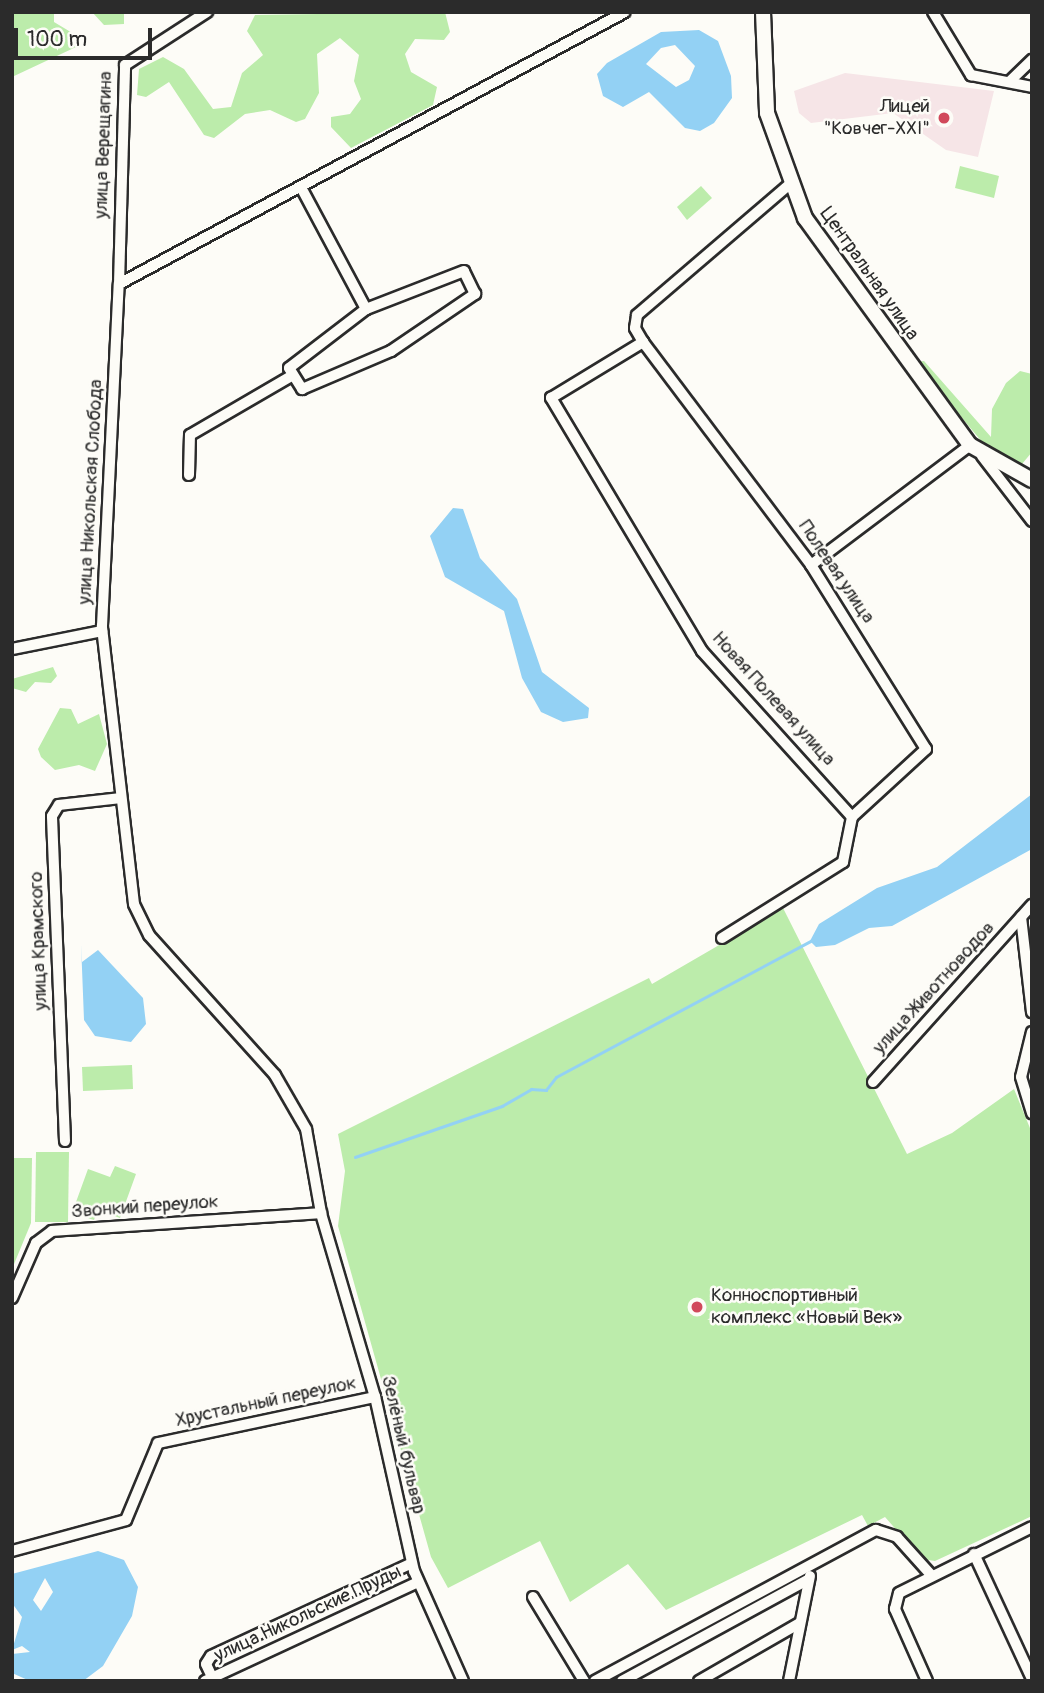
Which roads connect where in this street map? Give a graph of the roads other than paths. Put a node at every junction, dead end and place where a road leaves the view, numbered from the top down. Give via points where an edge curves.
1 (208, 12) edge
2 (625, 12) edge
3 (763, 12) edge
4 (933, 12) edge
5 (1032, 60) edge
6 (1009, 82) junction
7 (1032, 88) edge
8 (790, 184) junction
9 (303, 191) junction
10 (119, 284) junction
11 (366, 309) junction
12 (643, 342) junction
13 (293, 375) junction
14 (970, 445) junction
15 (982, 456) junction
16 (189, 475) dead end
17 (1032, 480) edge
18 (1032, 521) edge
19 (811, 565) junction
20 (103, 631) junction
21 (12, 649) edge
22 (121, 798) junction
23 (852, 817) junction
24 (1032, 905) edge
25 (1021, 917) junction
26 (722, 938) dead end
27 (1032, 1012) edge
28 (1032, 1032) edge
29 (873, 1082) dead end
30 (1032, 1113) edge
31 (65, 1141) dead end
32 (321, 1213) junction
33 (12, 1298) edge
34 (375, 1397) junction
35 (1032, 1527) edge
36 (12, 1551) edge
37 (974, 1554) junction
38 (412, 1563) junction
39 (812, 1563) junction
40 (932, 1576) junction
41 (809, 1579) junction
42 (418, 1583) junction
43 (533, 1597) dead end
44 (800, 1623) junction
45 (208, 1679) edge
46 (787, 1679) edge
47 (1032, 1679) edge
48 (463, 1681) edge
49 (584, 1681) edge
50 (594, 1681) edge
51 (622, 1681) edge
52 (699, 1681) edge
53 (928, 1681) edge

1 - 10 street, улица Верещагина via 125,65
2 - 9 street
3 - 8 street, Центральная улица via 761,84
4 - 6 street via 971,75
5 - 6 street
6 - 7 street
8 - 12 street via 637,315 635,328
8 - 14 street, Центральная улица via 838,270
9 - 10 street
9 - 11 street
10 - 20 street, улица Никольская Слобода
11 - 13 street via 289,368
11 - 13 street via 464,271 475,294 391,351 302,389
12 - 19 street, Полевая улица
12 - 23 street, Новая Полевая улица via 554,394 551,406 702,651
13 - 16 street via 190,435
14 - 15 street, Центральная улица
14 - 19 street
15 - 17 street
15 - 18 street, Центральная улица
19 - 23 street, Полевая улица via 926,749
20 - 21 street
20 - 22 street, улица Никольская Слобода
22 - 31 street, улица Крамского via 59,805 52,816
22 - 32 street, улица Никольская Слобода via 138,916 285,1091 313,1149
23 - 26 street via 843,862
24 - 25 street, улица Животноводов
25 - 27 street, улица Животноводов
25 - 29 street, улица Животноводов
28 - 30 street via 1021,1077
32 - 33 street, Звонкий переулок via 52,1231 36,1243
32 - 34 street, Зелёный бульвар
34 - 36 street, Хрустальный переулок via 158,1443 129,1518
34 - 38 street, Зелёный бульвар
35 - 37 street
37 - 40 street
37 - 47 street
38 - 42 street, Зелёный бульвар
38 - 45 street, улица Никольские Пруды via 211,1656 206,1664
39 - 40 street via 867,1533 888,1531
39 - 41 street
39 - 50 street
40 - 53 street via 899,1593 895,1609
41 - 44 street
41 - 51 street
42 - 45 street, улица Никольские Пруды
42 - 48 street, Зелёный бульвар
43 - 49 street
44 - 46 street
44 - 52 street

